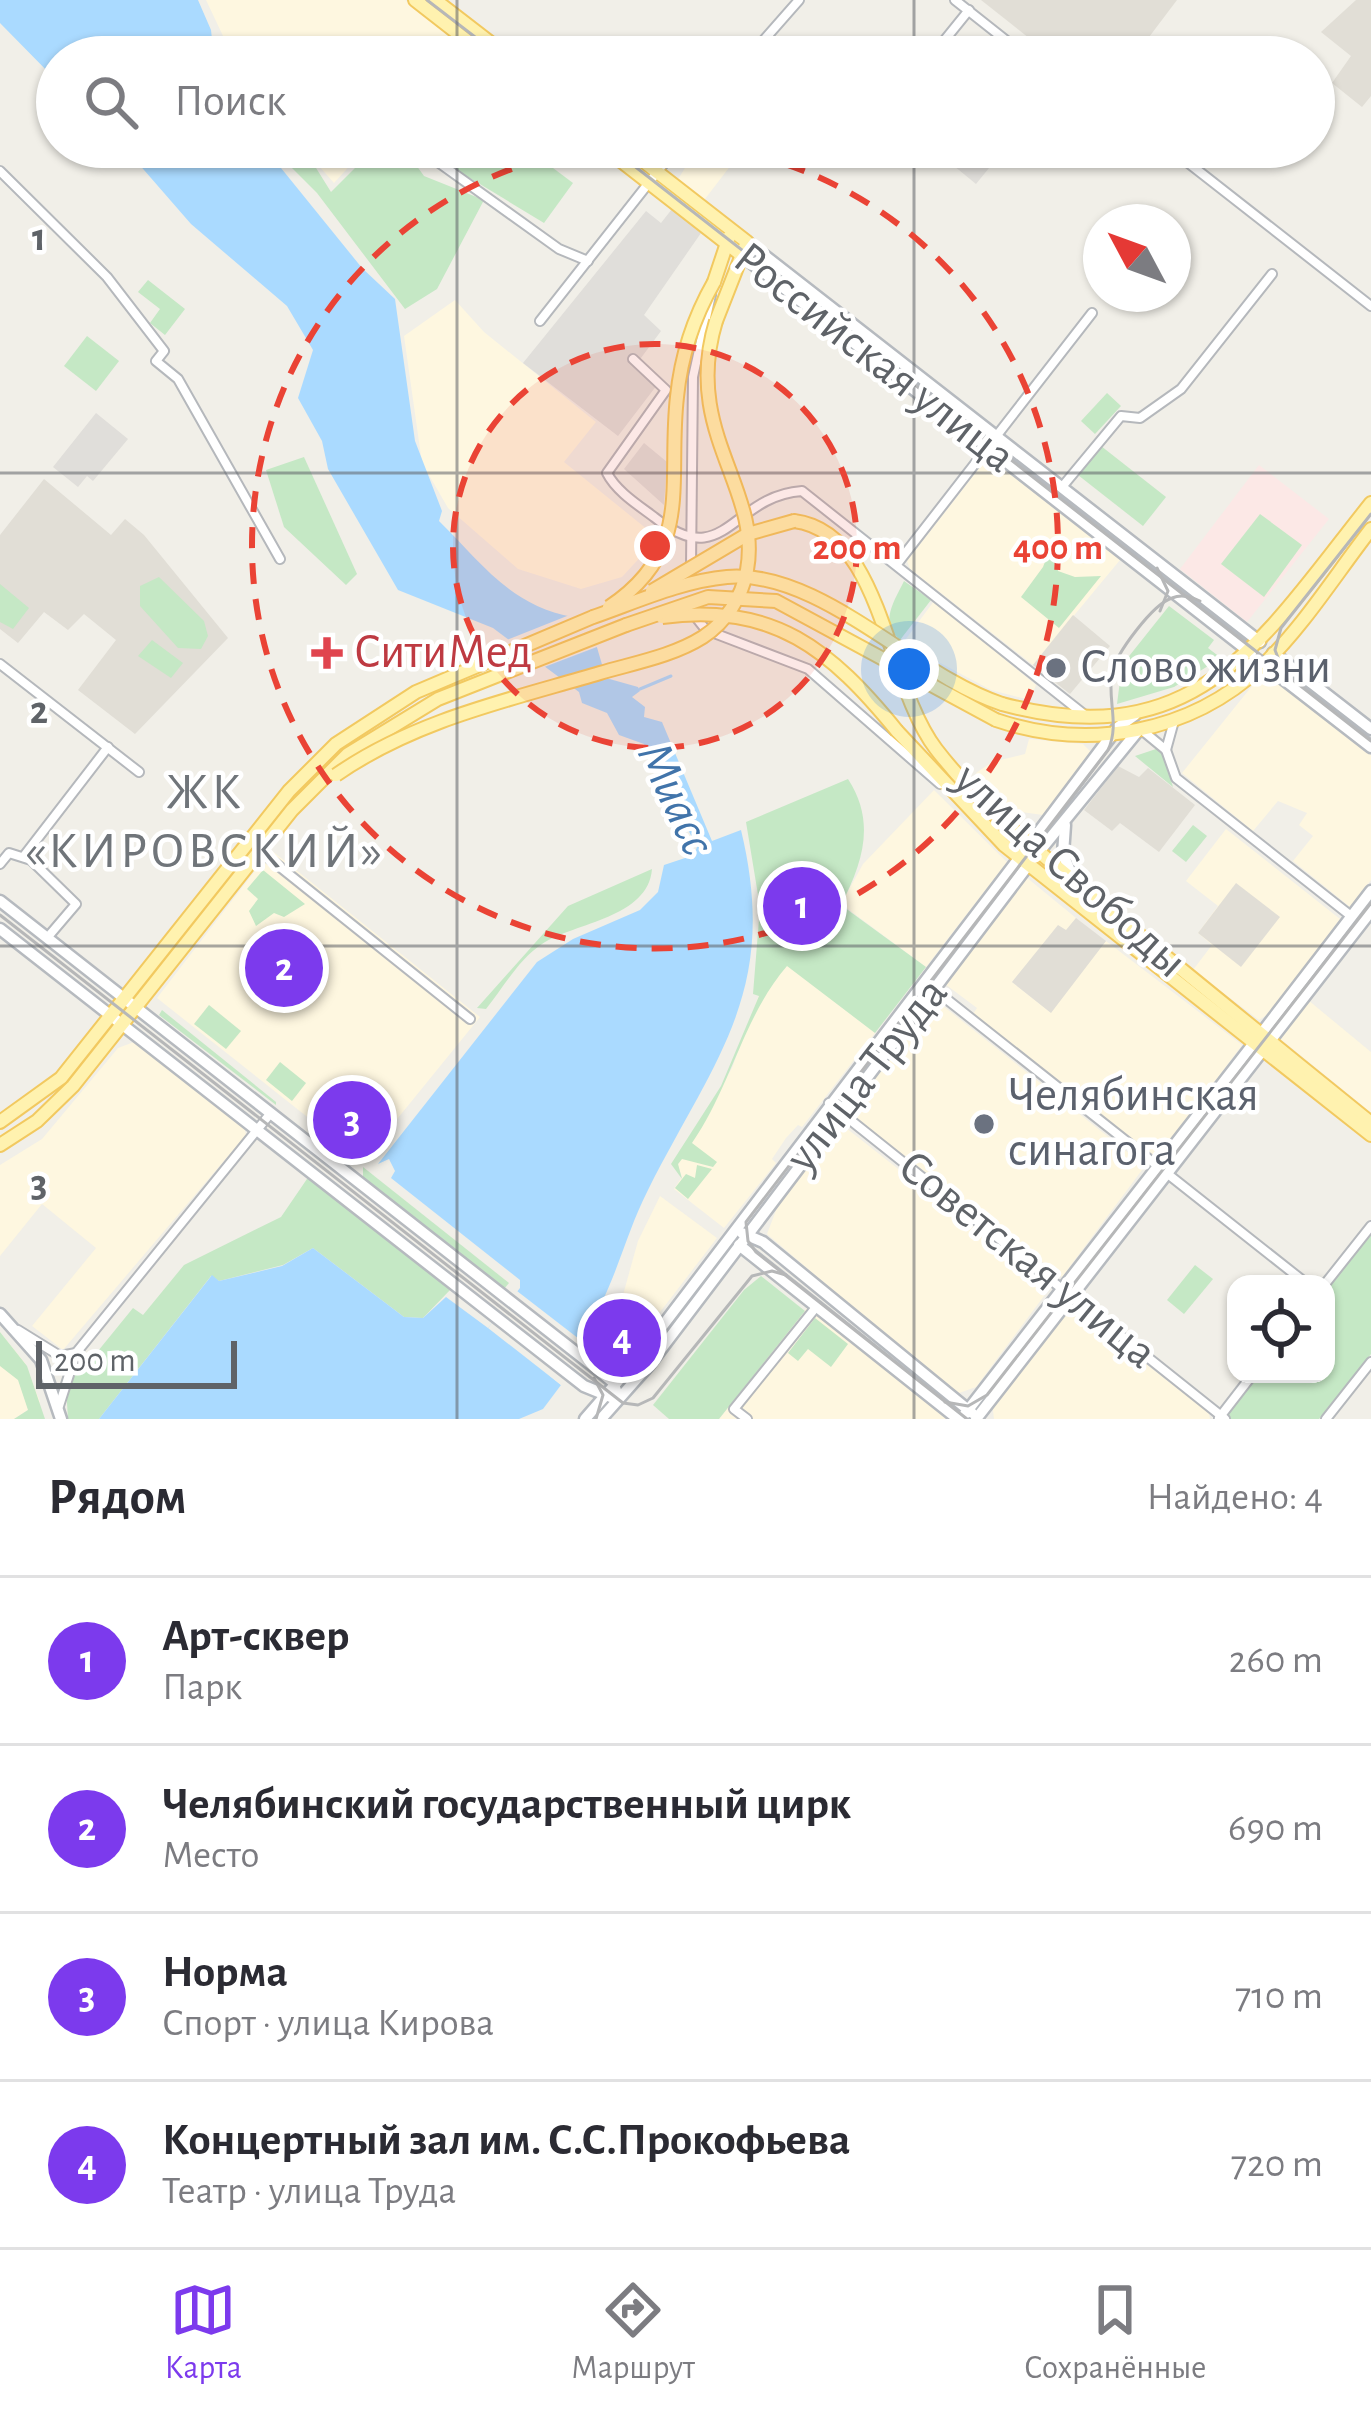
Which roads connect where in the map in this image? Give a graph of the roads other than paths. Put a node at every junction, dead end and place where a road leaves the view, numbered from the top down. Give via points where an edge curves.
1 (415, 0) edge
2 (799, 0) edge
3 (955, 0) edge
4 (438, 7) edge
5 (969, 10) junction
6 (467, 36) edge
7 (479, 36) edge
8 (770, 36) edge
9 (948, 36) edge
10 (1001, 36) edge
11 (446, 168) edge
12 (637, 168) edge
13 (644, 168) edge
14 (661, 168) edge
15 (1195, 168) edge
16 (0, 171) edge
17 (653, 178) junction
18 (736, 242) junction
19 (588, 261) junction
20 (1272, 274) dead end
21 (714, 282) junction
22 (1371, 306) edge
23 (1092, 313) dead end
24 (540, 321) dead end
25 (868, 344) junction
26 (633, 359) dead end
27 (996, 435) junction
28 (987, 446) junction
29 (1062, 487) junction
30 (1371, 502) edge
31 (1367, 524) edge
32 (693, 541) junction
33 (280, 559) dead end
34 (897, 564) junction
35 (625, 606) junction
36 (593, 617) junction
37 (626, 625) junction
38 (1255, 648) junction
39 (1269, 658) junction
40 (0, 664) edge
41 (1137, 713) junction
42 (1087, 717) junction
43 (1174, 721) junction
44 (1371, 729) edge
45 (1140, 731) junction
46 (1114, 734) junction
47 (108, 747) junction
48 (1371, 747) edge
49 (1166, 751) junction
50 (335, 771) junction
51 (139, 772) dead end
52 (950, 790) junction
53 (1068, 817) junction
54 (259, 850) junction
55 (1029, 855) junction
56 (24, 856) junction
57 (0, 864) edge
58 (1077, 884) junction
59 (1371, 891) edge
60 (0, 901) edge
61 (1371, 911) edge
62 (1361, 923) edge
63 (0, 929) edge
64 (47, 938) junction
65 (929, 985) junction
66 (129, 1003) junction
67 (470, 1019) dead end
68 (116, 1020) junction
69 (1262, 1042) junction
70 (834, 1107) junction
71 (270, 1114) junction
72 (0, 1122) edge
73 (1371, 1123) edge
74 (258, 1129) junction
75 (1371, 1135) edge
76 (0, 1145) edge
77 (1160, 1171) junction
78 (1371, 1226) edge
79 (738, 1237) junction
80 (1295, 1275) edge
81 (1332, 1275) edge
82 (1066, 1290) junction
83 (817, 1306) junction
84 (0, 1314) edge
85 (17, 1330) junction
86 (76, 1353) junction
87 (1371, 1362) edge
88 (613, 1382) junction
89 (1246, 1383) edge
90 (612, 1396) junction
91 (60, 1413) edge
92 (970, 1417) edge
93 (1221, 1418) edge
94 (585, 1419) edge
95 (601, 1419) edge
96 (747, 1419) edge
97 (1326, 1419) edge

1 - 4 main road
2 - 8 street
3 - 5 street
4 - 6 main road
4 - 7 main road
5 - 9 street
5 - 10 street
11 - 19 street
12 - 17 main road, Российская улица
13 - 17 main road, Российская улица
14 - 17 street
15 - 22 street
16 - 33 street via 107,277 164,351 156,361 178,379
17 - 18 main road, Российская улица
17 - 19 street
18 - 21 main road
18 - 25 main road, Российская улица
18 - 50 main road, bridge via 706,370 709,416 748,552 744,584 724,618 670,652 416,730
19 - 24 street
20 - 29 street via 1180,389 1140,418 1121,416
21 - 32 street, bridge via 694,370
21 - 36 main road, bridge via 680,373 668,537 645,578
23 - 27 street
25 - 27 main road, Российская улица
25 - 28 main road, Российская улица
26 - 32 street via 664,394 607,473
27 - 28 street
27 - 29 main road, Российская улица
28 - 34 street
28 - 38 main road, Российская улица
29 - 38 main road, Российская улица
30 - 31 main road, улица Труда
31 - 38 main road, улица Труда
31 - 39 main road, улица Труда
32 - 34 street via 802,490
32 - 52 street via 690,594 699,625 808,669
34 - 42 street
35 - 36 main road, bridge
35 - 42 main road, bridge via 706,580 766,580 812,597 1002,704
35 - 55 main road, улица Свободы, bridge via 748,534 794,521 826,528 851,550 925,733
36 - 66 main road via 416,692 323,755
37 - 46 main road, bridge via 708,597 776,601 996,720 1045,733
37 - 50 main road, bridge via 424,706
37 - 52 main road, улица Свободы, bridge via 714,615 782,629 840,667
38 - 39 main road, Российская улица
38 - 41 main road, улица Труда via 1189,693
39 - 43 main road, улица Труда
39 - 44 main road, Российская улица
39 - 48 main road, Российская улица
40 - 47 street
41 - 42 main road
41 - 46 main road, улица Труда
43 - 45 main road, улица Труда
43 - 49 street
45 - 46 main road, улица Труда
45 - 49 street
45 - 53 main road, улица Труда
46 - 55 main road, улица Труда
47 - 51 street
47 - 56 street
49 - 62 street via 1176,778
50 - 54 main road
52 - 55 main road, улица Свободы
53 - 55 main road, улица Труда
53 - 58 main road via 1063,854
54 - 66 main road
54 - 67 street
55 - 58 main road, улица Свободы
55 - 65 main road, улица Труда
55 - 69 main road, улица Свободы
56 - 57 street via 9,853
56 - 64 street via 76,904
58 - 69 main road, улица Свободы
59 - 62 main road
60 - 64 main road
61 - 62 main road
62 - 69 main road
63 - 68 main road
64 - 66 main road
65 - 70 main road, улица Труда
65 - 77 street
66 - 68 main road
66 - 71 main road
68 - 72 main road via 52,1087
68 - 74 main road
68 - 76 main road via 58,1103
69 - 73 main road, улица Свободы
69 - 75 main road, улица Свободы
69 - 77 main road
70 - 79 main road, улица Труда
70 - 82 street, Советская улица
71 - 74 street
71 - 88 main road
74 - 86 street
74 - 90 main road via 570,1374
77 - 80 street
77 - 82 main road
78 - 81 street
79 - 83 main road
79 - 88 main road, улица Труда
79 - 90 main road, улица Труда via 649,1365
79 - 92 main road via 763,1242
82 - 92 main road
82 - 93 street, Советская улица
83 - 92 main road
83 - 96 street via 734,1409
84 - 85 main road
85 - 86 street via 60,1356
85 - 91 main road via 41,1360
86 - 91 street
87 - 97 street
88 - 90 main road, улица Труда
89 - 93 street
90 - 94 main road, улица Труда
90 - 95 main road, улица Труда

